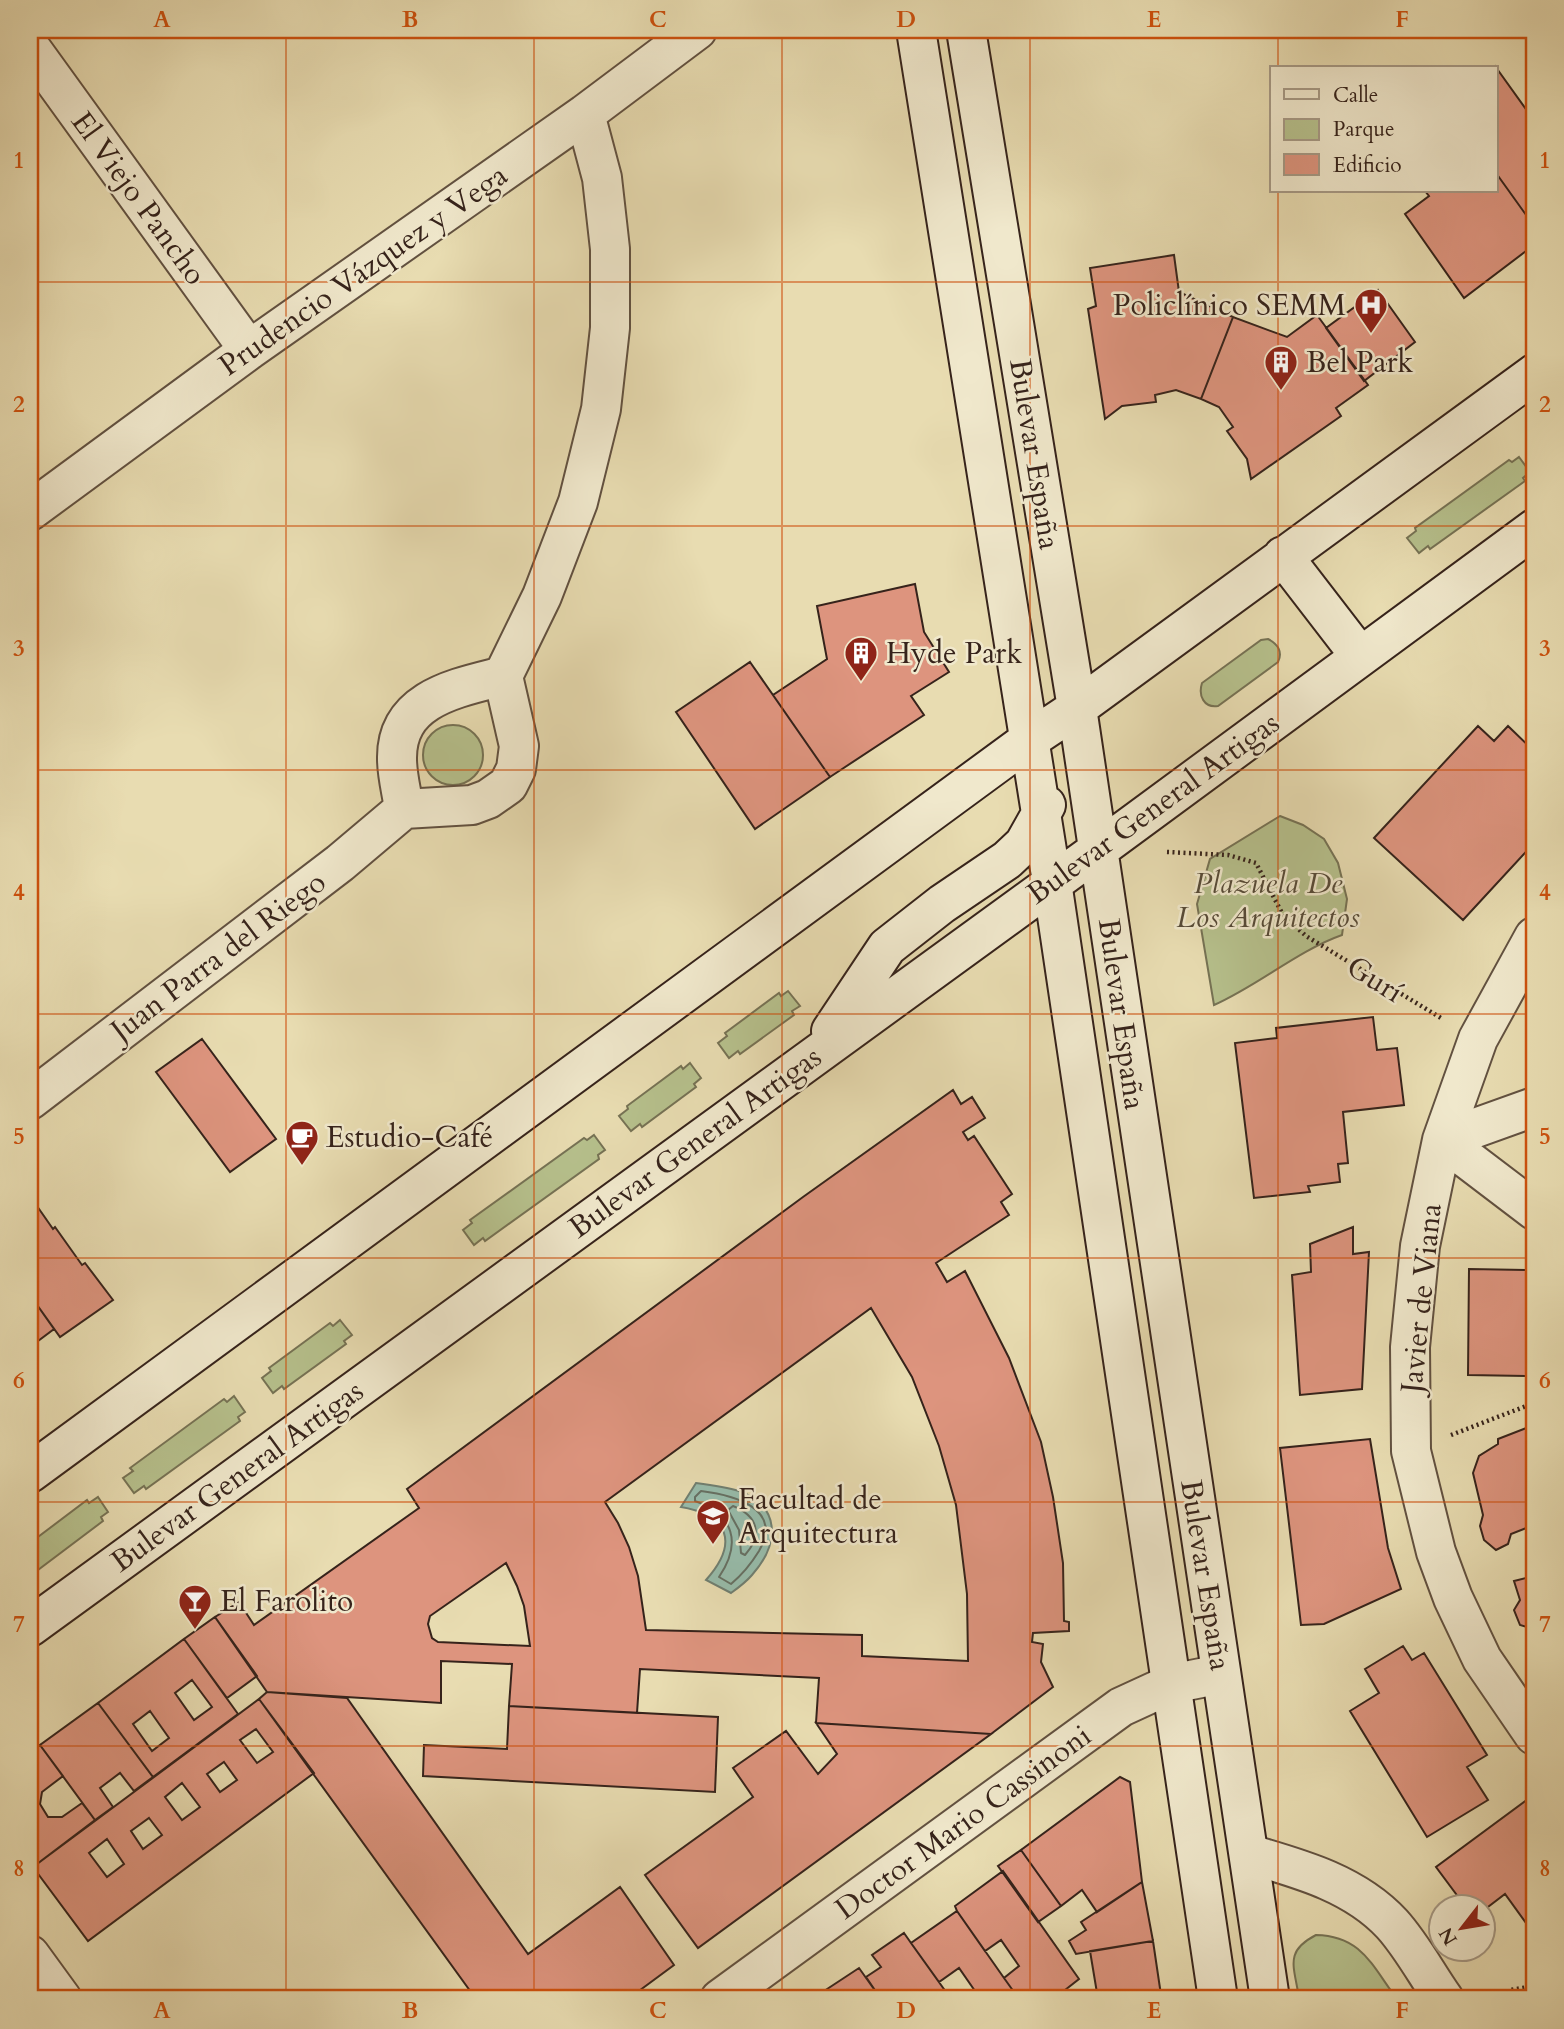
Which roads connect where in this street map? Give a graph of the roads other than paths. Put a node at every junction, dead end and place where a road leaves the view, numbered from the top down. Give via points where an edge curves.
1 (697, 30) edge
2 (916, 30) edge
3 (966, 30) edge
4 (30, 47) edge
5 (585, 114) junction
6 (249, 350) junction
7 (1534, 373) edge
8 (30, 511) edge
9 (1534, 529) edge
10 (1283, 555) junction
11 (1360, 656) junction
12 (503, 676) junction
13 (1077, 708) junction
14 (1029, 740) junction
15 (404, 808) junction
16 (1041, 813) junction
17 (1098, 850) junction
18 (1052, 882) junction
19 (1534, 937) edge
20 (816, 1053) junction
21 (30, 1100) edge
22 (1534, 1107) edge
23 (1442, 1139) junction
24 (1534, 1210) edge
25 (30, 1473) edge
26 (30, 1628) edge
27 (1221, 1674) junction
28 (1171, 1684) junction
29 (1534, 1735) edge
30 (1249, 1854) junction
31 (30, 1955) edge
32 (62, 1999) edge
33 (720, 1999) edge
34 (1218, 1999) edge
35 (1270, 1999) edge
36 (1444, 1999) edge

1 - 5 main road, Prudencio Vázquez y Vega
2 - 14 main road, Bulevar España
3 - 13 main road, Bulevar España
4 - 6 main road, El Viejo Pancho
5 - 6 main road, Prudencio Vázquez y Vega
5 - 12 main road via 602,178 610,248 610,328 601,409 578,502 542,596
6 - 8 main road, Prudencio Vázquez y Vega
7 - 10 main road
9 - 11 main road, Bulevar General Artigas
10 - 11 main road
10 - 13 main road
11 - 17 main road, Bulevar General Artigas
12 - 15 main road via 428,700 407,720 397,758
12 - 15 main road via 519,746 508,785 472,805
13 - 14 main road
13 - 16 main road via 1068,757
13 - 17 main road, Bulevar España
14 - 16 main road, Bulevar España
14 - 25 main road
15 - 21 main road, Juan Parra del Riego via 340,863
16 - 18 main road, Bulevar España
16 - 20 main road via 1024,844 1007,860 887,947
17 - 18 main road, Bulevar General Artigas
17 - 27 main road, Bulevar España
18 - 20 main road, Bulevar General Artigas
18 - 28 main road, Bulevar España
19 - 23 main road, Javier de Viana via 1478,1040
20 - 26 main road, Bulevar General Artigas
22 - 23 main road
23 - 24 main road
23 - 29 main road, Javier de Viana via 1420,1246 1411,1335 1412,1451 1452,1598 1482,1659
27 - 28 main road, Doctor Mario Cassinoni
27 - 30 main road, Bulevar España
28 - 33 main road, Doctor Mario Cassinoni via 1121,1707
28 - 34 main road, Bulevar España
30 - 35 main road, Bulevar España
30 - 36 main road via 1360,1895 1393,1925
31 - 32 main road

